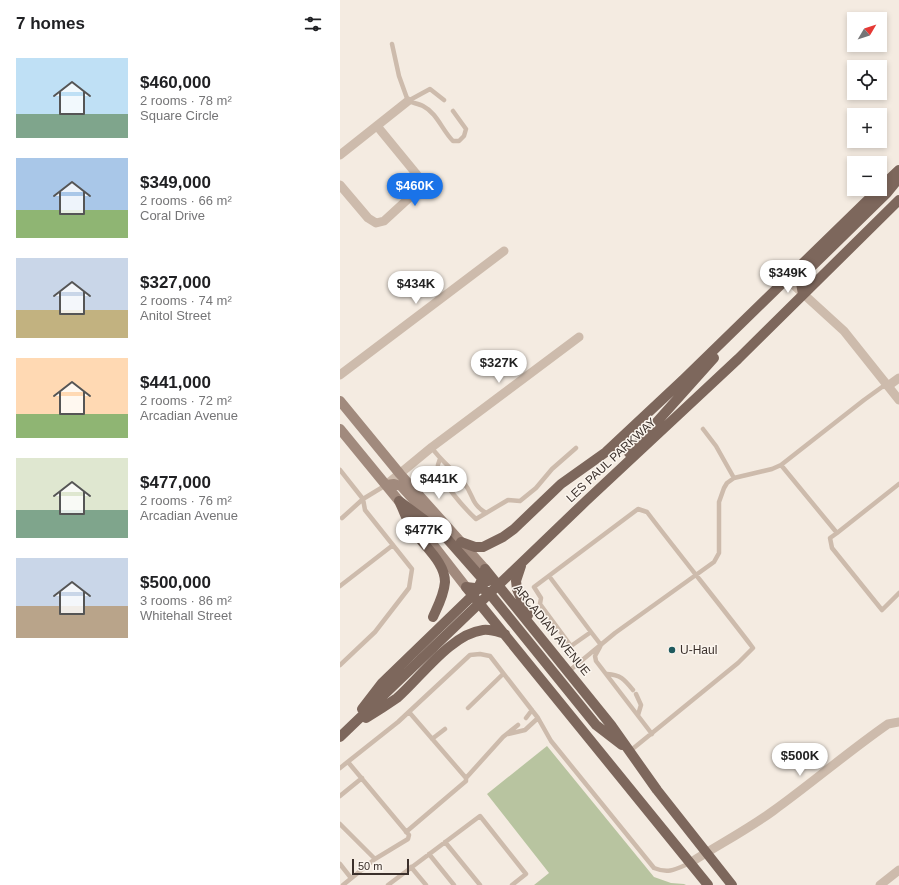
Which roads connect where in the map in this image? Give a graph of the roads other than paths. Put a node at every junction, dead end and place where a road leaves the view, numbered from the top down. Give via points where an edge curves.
1 (392, 44) dead end
2 (444, 100) dead end
3 (408, 101) junction
4 (453, 111) dead end
5 (377, 126) junction
6 (340, 154) edge
7 (899, 170) edge
8 (899, 178) edge
9 (887, 182) edge
10 (340, 185) edge
11 (873, 196) edge
12 (899, 200) edge
13 (504, 251) dead end
14 (787, 279) junction
15 (803, 294) junction
16 (579, 337) dead end
17 (728, 337) junction
18 (340, 375) edge
19 (899, 378) edge
20 (888, 386) junction
21 (899, 400) edge
22 (340, 401) edge
23 (340, 429) edge
24 (703, 429) dead end
25 (432, 448) junction
26 (576, 448) dead end
27 (440, 459) junction
28 (781, 465) junction
29 (340, 470) edge
30 (400, 474) junction
31 (342, 476) edge
32 (734, 478) junction
33 (899, 484) edge
34 (386, 485) junction
35 (363, 499) junction
36 (586, 501) junction
37 (399, 502) junction
38 (486, 513) junction
39 (342, 518) dead end
40 (445, 524) junction
41 (837, 533) junction
42 (461, 542) junction
43 (393, 545) junction
44 (521, 564) junction
45 (697, 575) junction
46 (549, 576) junction
47 (484, 584) junction
48 (499, 585) junction
49 (340, 586) edge
50 (899, 593) edge
51 (480, 603) junction
52 (434, 617) dead end
53 (534, 627) junction
54 (591, 632) junction
55 (504, 634) junction
56 (601, 645) junction
57 (340, 665) edge
58 (569, 671) junction
59 (503, 674) junction
60 (607, 674) junction
61 (468, 708) dead end
62 (532, 710) junction
63 (409, 712) junction
64 (639, 717) junction
65 (526, 718) dead end
66 (538, 718) junction
67 (898, 722) edge
68 (518, 725) dead end
69 (445, 729) dead end
70 (652, 734) junction
71 (506, 735) junction
72 (341, 736) edge
73 (432, 739) junction
74 (630, 751) junction
75 (348, 762) junction
76 (340, 768) edge
77 (362, 778) junction
78 (466, 778) junction
79 (340, 796) edge
80 (340, 824) edge
81 (406, 832) junction
82 (445, 842) junction
83 (707, 852) junction
84 (429, 854) junction
85 (375, 860) junction
86 (690, 863) junction
87 (340, 864) edge
88 (411, 867) junction
89 (899, 870) edge
90 (351, 878) junction
91 (343, 885) edge
92 (388, 885) edge
93 (426, 885) edge
94 (454, 885) edge
95 (480, 885) edge
96 (512, 885) edge
97 (708, 885) edge
98 (732, 885) edge
99 (880, 885) edge

1 - 3 lane
2 - 3 lane via 430,89
3 - 4 lane via 424,106 447,135 453,141 459,141 466,129
3 - 5 street
5 - 6 street
5 - 10 street via 421,180 420,188 384,221 376,223 368,218
7 - 9 main road, LES PAUL PARKWAY
8 - 15 main road via 802,277
11 - 14 main road, LES PAUL PARKWAY
12 - 15 main road, LES PAUL PARKWAY
13 - 18 street
14 - 15 street
14 - 17 main road, LES PAUL PARKWAY
15 - 20 street via 844,331
15 - 36 main road, LES PAUL PARKWAY via 738,359
16 - 25 street
17 - 36 main road via 721,351
17 - 42 main road, LES PAUL PARKWAY via 606,452 561,484 503,538 483,547
19 - 20 street
20 - 21 street
20 - 28 lane via 864,400
22 - 30 main road
23 - 34 main road
24 - 32 lane
25 - 27 lane
25 - 30 street
26 - 38 lane via 520,501 508,500
27 - 38 lane via 465,484 478,508
27 - 38 lane via 437,467 440,476 466,510 476,518
28 - 32 lane
28 - 41 lane
29 - 31 lane
30 - 34 street
30 - 40 main road
31 - 35 lane
32 - 45 lane via 724,488 719,502 719,553 714,562
33 - 41 lane
34 - 35 lane
34 - 37 main road
34 - 40 main road via 401,486 421,508
35 - 39 lane
35 - 43 lane via 365,510
36 - 44 main road, LES PAUL PARKWAY
37 - 47 main road via 442,533
37 - 47 main road via 466,586
37 - 52 main road via 411,528 440,565 443,573 444,592
40 - 42 main road
41 - 50 lane via 830,538 832,548 882,610
42 - 47 main road
43 - 49 lane
43 - 57 lane via 412,570 409,588 375,632
44 - 48 main road, LES PAUL PARKWAY
44 - 53 main road via 516,581 517,589
45 - 46 lane via 647,512 638,509
45 - 56 lane
45 - 70 lane via 753,648
46 - 54 lane
46 - 54 lane via 534,587 541,598 540,604 571,646
47 - 48 main road, LES PAUL PARKWAY
47 - 51 main road, LES PAUL PARKWAY
47 - 72 main road via 382,683
47 - 74 main road via 596,725
48 - 53 main road, ARCADIAN AVENUE
51 - 55 main road
51 - 72 main road, LES PAUL PARKWAY
53 - 58 main road, ARCADIAN AVENUE
54 - 56 lane
55 - 72 main road via 483,630 468,634 452,644 396,698
55 - 86 main road
56 - 58 lane
56 - 60 lane via 595,656 596,661
58 - 74 main road, ARCADIAN AVENUE
59 - 61 lane
59 - 62 lane
59 - 63 lane via 490,656 470,655
60 - 64 lane
60 - 64 lane via 616,674 624,678 641,705
62 - 65 lane
62 - 66 lane
63 - 73 lane
63 - 75 lane
64 - 70 lane
66 - 71 lane via 525,730
66 - 86 lane via 552,741 654,868 672,871
67 - 83 street via 888,724 869,737 773,812
68 - 71 lane
69 - 73 lane
70 - 74 lane
71 - 78 lane
73 - 78 lane
74 - 83 main road, ARCADIAN AVENUE via 657,790
75 - 76 lane
75 - 77 lane
77 - 79 lane
77 - 81 lane
78 - 81 lane via 466,781
80 - 85 lane
81 - 85 lane via 409,835 408,839
82 - 84 lane
82 - 95 lane
82 - 96 lane via 480,816 526,874
83 - 86 street
83 - 98 main road, ARCADIAN AVENUE
84 - 88 lane
84 - 94 lane
85 - 90 lane
86 - 97 main road
87 - 90 lane
88 - 92 lane
88 - 93 lane
89 - 99 street
90 - 91 lane

